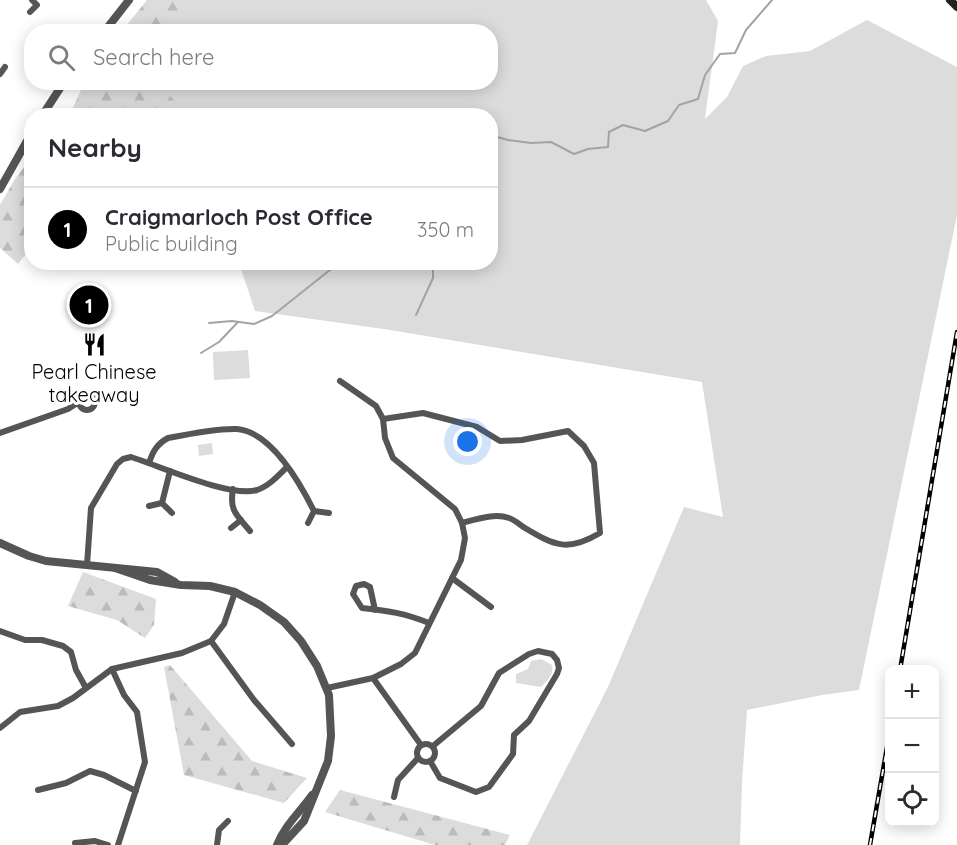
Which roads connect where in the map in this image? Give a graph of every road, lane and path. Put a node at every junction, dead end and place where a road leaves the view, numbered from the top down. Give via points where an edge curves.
1 (129, 0) edge
2 (950, 0) edge
3 (37, 2) edge
4 (957, 7) edge
5 (30, 12) dead end
6 (110, 24) edge
7 (5, 67) dead end
8 (0, 74) edge
9 (59, 90) edge
10 (47, 108) edge
11 (24, 146) edge
12 (0, 189) edge
13 (340, 381) dead end
14 (80, 402) dead end
15 (383, 418) junction
16 (0, 433) edge
17 (149, 463) junction
18 (287, 467) junction
19 (170, 471) junction
20 (233, 489) junction
21 (162, 503) junction
22 (149, 506) dead end
23 (314, 511) junction
24 (171, 513) dead end
25 (329, 513) dead end
26 (241, 519) junction
27 (308, 523) dead end
28 (462, 523) junction
29 (231, 528) dead end
30 (250, 531) dead end
31 (0, 543) edge
32 (87, 566) junction
33 (452, 578) junction
34 (235, 592) junction
35 (491, 607) dead end
36 (375, 610) junction
37 (429, 623) junction
38 (0, 631) edge
39 (211, 641) junction
40 (112, 669) junction
41 (373, 678) junction
42 (86, 688) junction
43 (327, 688) junction
44 (0, 728) edge
45 (292, 744) dead end
46 (421, 745) junction
47 (433, 746) junction
48 (418, 758) junction
49 (430, 761) junction
50 (317, 789) junction
51 (38, 790) dead end
52 (136, 791) junction
53 (394, 797) dead end
54 (228, 821) dead end
55 (75, 843) dead end
56 (108, 845) edge
57 (118, 845) edge
58 (217, 845) edge
59 (277, 845) edge
60 (282, 845) edge

1 - 6 street
2 - 4 main road
3 - 5 street
7 - 8 street
9 - 10 street
11 - 12 street
13 - 15 street via 376,406
14 - 16 street
15 - 28 street via 393,458 454,509
15 - 28 street via 423,413 477,427 500,441 568,431 594,463 600,533 585,542 568,546 546,541 508,518 493,516
17 - 18 street via 154,449 168,438 238,429 269,443
17 - 19 street
17 - 32 street via 131,457 123,459 111,473 89,513
18 - 20 street via 263,488
18 - 23 street
19 - 20 street via 201,483
19 - 21 street
20 - 26 street via 233,511
21 - 22 street
21 - 24 street
23 - 25 street
23 - 27 street
26 - 29 street
26 - 30 street
28 - 33 street via 465,538
31 - 32 street via 46,561
32 - 34 street via 157,572 181,585
33 - 35 street
33 - 37 street
34 - 39 street via 224,624
34 - 43 street via 284,622 301,641
36 - 36 street via 370,587 356,585 353,594 362,608
36 - 37 street via 403,613
37 - 41 street via 415,653
38 - 42 street via 63,646 71,652
39 - 40 street via 182,654
39 - 45 street
40 - 42 street
40 - 52 street via 139,719 145,762
41 - 43 street
41 - 46 street
42 - 44 street via 58,706 20,712
43 - 50 street via 330,744
46 - 47 street
46 - 48 street via 416,751
47 - 49 street via 436,752
47 - 49 street via 481,706 500,674 538,651 552,654 557,660 557,674 528,721 514,735 513,754 489,787 476,792 440,778
48 - 49 street
48 - 53 street via 398,780
50 - 59 street via 292,818
50 - 60 street via 304,821
51 - 52 street via 66,783 90,771
52 - 57 street
54 - 58 street via 219,830
55 - 56 street via 94,841

